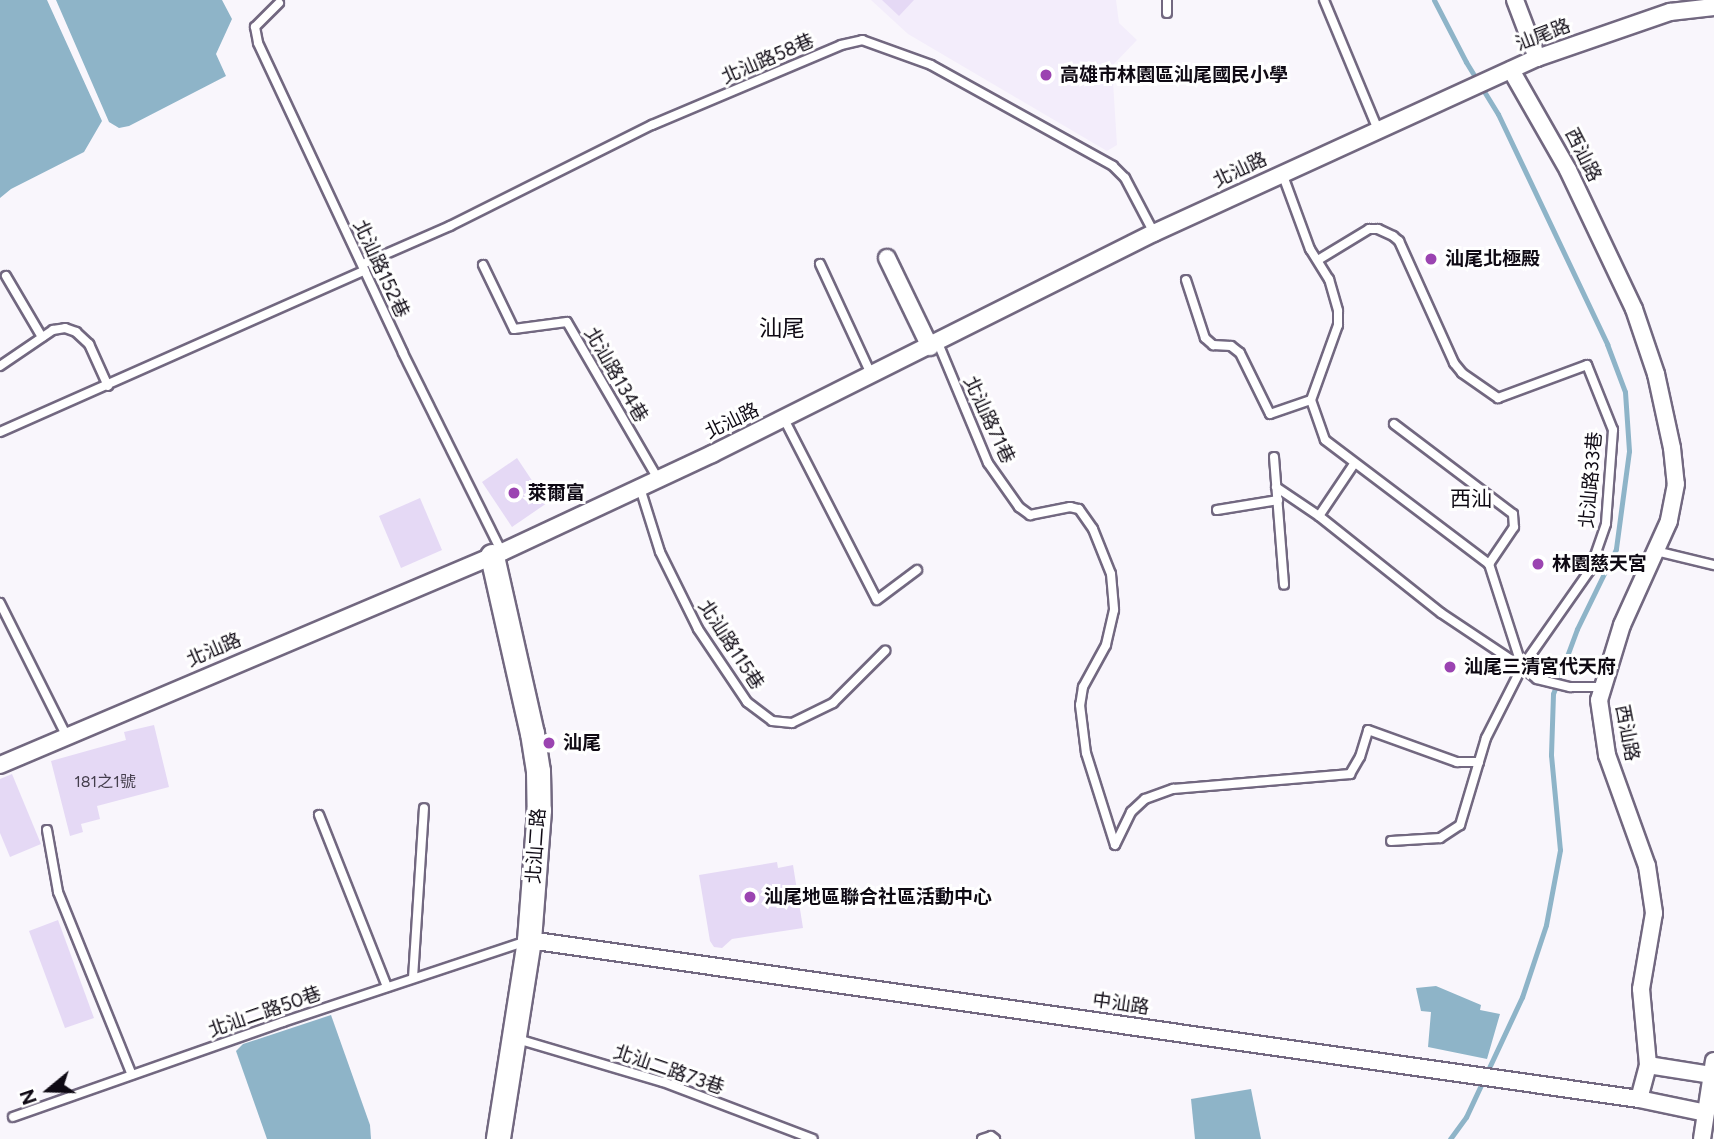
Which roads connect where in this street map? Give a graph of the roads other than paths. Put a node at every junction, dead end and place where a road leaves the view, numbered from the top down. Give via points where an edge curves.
1 (1167, 0) edge
2 (1324, 0) edge
3 (1515, 0) edge
4 (278, 3) dead end
5 (1714, 7) edge
6 (1167, 13) dead end
7 (1537, 58) junction
8 (1504, 73) junction
9 (1469, 88) joint
10 (1378, 130) junction
11 (1282, 173) junction
12 (1154, 233) junction
13 (887, 258) dead end
14 (1318, 260) junction
15 (820, 264) dead end
16 (483, 265) dead end
17 (364, 267) junction
18 (6, 276) dead end
19 (1186, 280) dead end
20 (42, 337) junction
21 (934, 345) junction
22 (0, 366) edge
23 (872, 376) junction
24 (108, 386) junction
25 (1311, 400) junction
26 (784, 419) junction
27 (1394, 424) dead end
28 (0, 432) edge
29 (1274, 457) dead end
30 (1354, 464) junction
31 (659, 479) junction
32 (1276, 487) junction
33 (640, 488) junction
34 (1278, 500) junction
35 (1217, 510) dead end
36 (1319, 516) junction
37 (1656, 551) junction
38 (497, 554) junction
39 (1489, 564) junction
40 (1714, 565) edge
41 (917, 570) dead end
42 (1284, 585) dead end
43 (0, 603) edge
44 (885, 651) dead end
45 (1522, 667) junction
46 (1603, 687) junction
47 (66, 735) junction
48 (1479, 762) junction
49 (0, 765) edge
50 (424, 808) dead end
51 (319, 815) dead end
52 (47, 830) dead end
53 (1391, 841) dead end
54 (529, 940) junction
55 (413, 978) junction
56 (387, 987) junction
57 (513, 1037) junction
58 (1648, 1065) junction
59 (1713, 1068) edge
60 (132, 1075) junction
61 (1640, 1099) junction
62 (1706, 1113) junction
63 (13, 1117) dead end
64 (498, 1139) edge
65 (813, 1139) edge
66 (982, 1139) edge
67 (995, 1139) edge
68 (1702, 1139) edge

1 - 6 lane
2 - 10 lane
3 - 7 street
4 - 17 lane, 北汕路152巷 via 255,27 255,35
5 - 7 street, 汕尾路 via 1670,12
7 - 8 street, 汕尾路
8 - 9 street, 汕尾路
8 - 37 street, 西汕路 via 1568,170 1634,309 1656,374 1676,484 1669,521
9 - 10 street, 北汕路
10 - 11 street, 北汕路
11 - 12 street, 北汕路
11 - 14 lane
12 - 17 lane, 北汕路58巷 via 1125,178 1113,166 931,65 862,40 652,125
12 - 21 street, 北汕路
13 - 21 street
14 - 25 lane via 1329,279 1338,325
14 - 45 lane, 北汕路33巷 via 1368,229 1393,236 1454,363 1489,395 1505,397 1581,365 1591,370 1613,430 1606,524 1590,570
15 - 23 lane
16 - 31 lane, 北汕路134巷 via 514,329 567,322
17 - 24 lane, 北汕路58巷
17 - 38 lane, 北汕路152巷
18 - 20 lane
19 - 25 lane via 1205,338 1240,353 1270,414
20 - 22 lane
20 - 24 lane via 65,328 76,332 89,344
21 - 23 street, 北汕路
21 - 48 lane, 北汕路71巷 via 988,463 1019,507 1030,515 1079,509 1093,529 1111,574 1114,610 1106,645 1083,687 1080,705 1086,753 1115,845 1131,812 1145,799 1173,789 1350,774 1368,730 1457,762
23 - 26 street, 北汕路
24 - 28 lane, 北汕路58巷
25 - 30 lane via 1325,440
26 - 31 street, 北汕路
26 - 41 lane via 877,600
27 - 39 lane via 1513,514 1514,527
29 - 32 lane
30 - 36 lane
30 - 39 lane
31 - 33 street, 北汕路
32 - 34 lane
32 - 36 lane
33 - 38 street, 北汕路
33 - 44 lane, 北汕路115巷 via 660,552 698,629 747,702 772,721 792,723 833,703
34 - 35 lane
34 - 42 lane
36 - 45 lane via 1441,613
37 - 40 lane
37 - 46 street, 西汕路 via 1622,625
38 - 47 street, 北汕路
38 - 54 street, 北汕二路 via 538,771 540,810
39 - 45 lane
43 - 47 lane
45 - 46 lane via 1537,679 1570,687
45 - 48 lane, 北汕路33巷 via 1486,738
46 - 58 street, 西汕路 via 1599,700 1607,755 1647,866 1654,913 1641,989
47 - 49 street, 北汕路
48 - 53 lane, 北汕路33巷 via 1460,825 1448,836
50 - 55 lane
51 - 56 lane
52 - 60 lane via 58,892
54 - 55 lane, 北汕二路50巷
54 - 57 street, 北汕二路
54 - 61 street, 中汕路
55 - 56 lane, 北汕二路50巷
56 - 60 lane, 北汕二路50巷
57 - 64 street, 北汕二路
57 - 65 lane, 北汕二路73巷 via 663,1082
58 - 59 street
58 - 61 street, 西汕路
59 - 62 street
60 - 63 lane, 北汕二路50巷
61 - 62 street, 中汕路
62 - 68 street
66 - 67 lane

